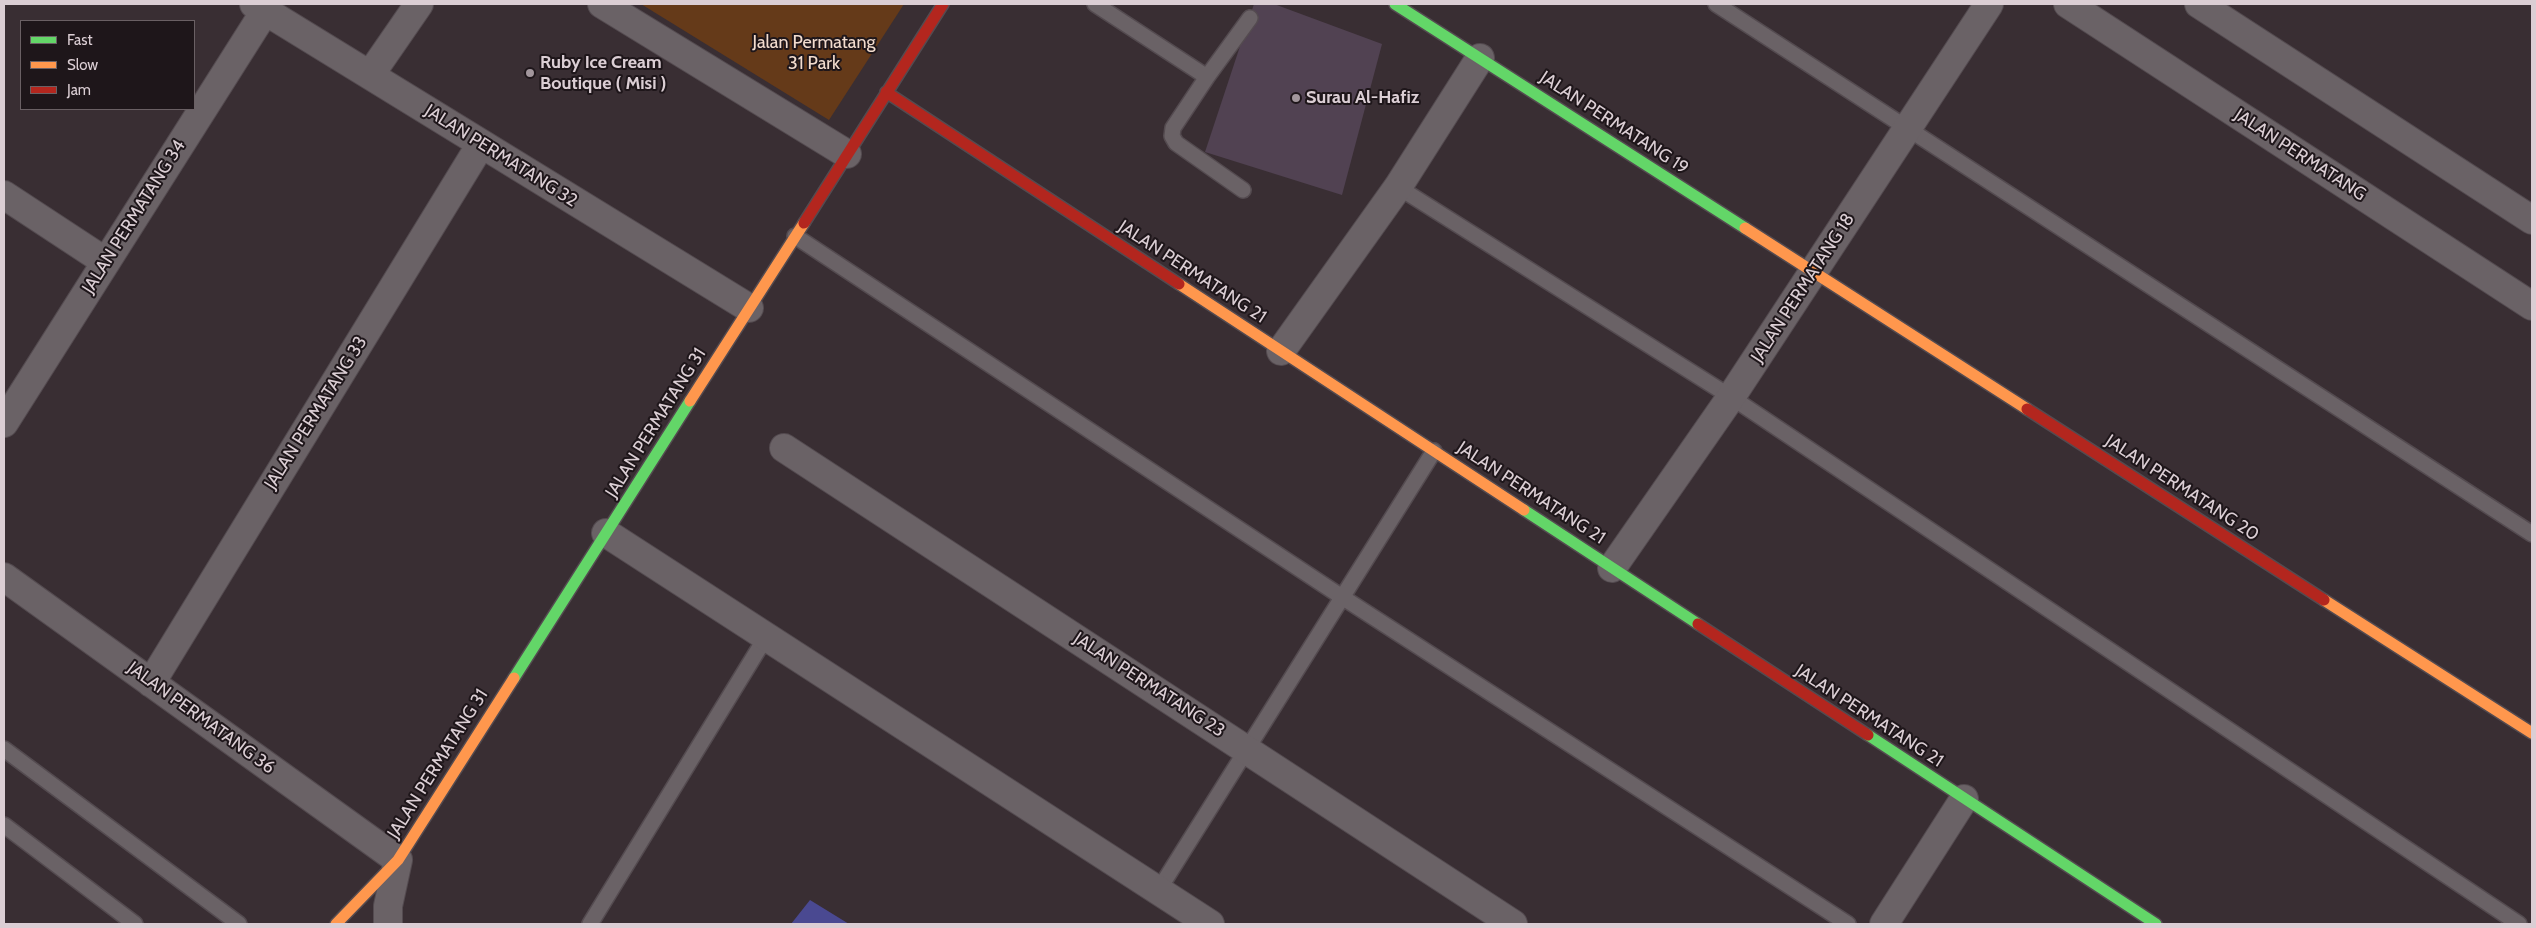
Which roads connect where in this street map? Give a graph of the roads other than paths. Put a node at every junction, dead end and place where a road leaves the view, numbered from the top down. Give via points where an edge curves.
1 (419, 4) edge
2 (602, 4) edge
3 (943, 4) edge
4 (1095, 4) edge
5 (1396, 4) edge
6 (1716, 4) edge
7 (1989, 4) edge
8 (2068, 4) edge
9 (2199, 4) edge
10 (259, 7) edge
11 (1250, 18) dead end
12 (1480, 58) junction
13 (370, 75) junction
14 (1207, 76) junction
15 (886, 92) junction
16 (1908, 128) junction
17 (481, 144) junction
18 (847, 154) junction
19 (1398, 187) junction
20 (1243, 190) dead end
21 (4, 195) edge
22 (2532, 220) edge
23 (795, 236) junction
24 (106, 262) junction
25 (1814, 272) junction
26 (2532, 306) edge
27 (749, 308) junction
28 (1281, 351) junction
29 (1731, 397) junction
30 (4, 422) edge
31 (784, 448) dead end
32 (1434, 451) junction
33 (606, 533) junction
34 (2532, 534) edge
35 (1612, 568) junction
36 (4, 577) edge
37 (1342, 597) junction
38 (766, 637) junction
39 (151, 683) junction
40 (2532, 733) edge
41 (4, 749) edge
42 (1247, 749) junction
43 (1964, 799) junction
44 (4, 825) edge
45 (398, 860) junction
46 (1158, 891) junction
47 (135, 924) edge
48 (239, 924) edge
49 (336, 924) edge
50 (388, 924) edge
51 (590, 924) edge
52 (1210, 924) edge
53 (1513, 924) edge
54 (1848, 924) edge
55 (1884, 924) edge
56 (2156, 924) edge
57 (2519, 924) edge

1 - 13 street
2 - 18 street
3 - 15 street, JALAN PERMATANG 31
4 - 14 lane
5 - 12 street, JALAN PERMATANG 19
6 - 16 lane
7 - 16 street, JALAN PERMATANG 18
8 - 26 street, JALAN PERMATANG
9 - 22 street
10 - 13 street, JALAN PERMATANG 32
10 - 24 street, JALAN PERMATANG 34
11 - 14 lane
12 - 19 street
12 - 25 street, JALAN PERMATANG 19
13 - 17 street, JALAN PERMATANG 32
14 - 20 lane via 1173,128 1172,136 1176,143
15 - 18 street, JALAN PERMATANG 31
15 - 28 street, JALAN PERMATANG 21
16 - 25 street, JALAN PERMATANG 18
16 - 34 lane
17 - 27 street, JALAN PERMATANG 32
17 - 39 street, JALAN PERMATANG 33
18 - 23 street, JALAN PERMATANG 31
19 - 28 street
19 - 29 lane
21 - 24 street
23 - 27 street, JALAN PERMATANG 31
23 - 37 lane
24 - 30 street, JALAN PERMATANG 34
25 - 29 street, JALAN PERMATANG 18
25 - 40 street, JALAN PERMATANG 20
27 - 33 street, JALAN PERMATANG 31
28 - 32 street, JALAN PERMATANG 21
29 - 35 street, JALAN PERMATANG 18
29 - 57 lane
31 - 42 street, JALAN PERMATANG 23
32 - 35 street, JALAN PERMATANG 21
32 - 37 lane
33 - 38 street
33 - 45 street, JALAN PERMATANG 31
35 - 43 street, JALAN PERMATANG 21
36 - 39 street, JALAN PERMATANG 36
37 - 42 lane
37 - 54 lane
38 - 46 street
38 - 51 lane
39 - 45 street, JALAN PERMATANG 36
41 - 48 lane
42 - 46 lane
42 - 53 street, JALAN PERMATANG 23
43 - 55 street
43 - 56 street, JALAN PERMATANG 21
44 - 47 lane
45 - 49 street, JALAN PERMATANG 31
45 - 50 street via 388,906
46 - 52 street

